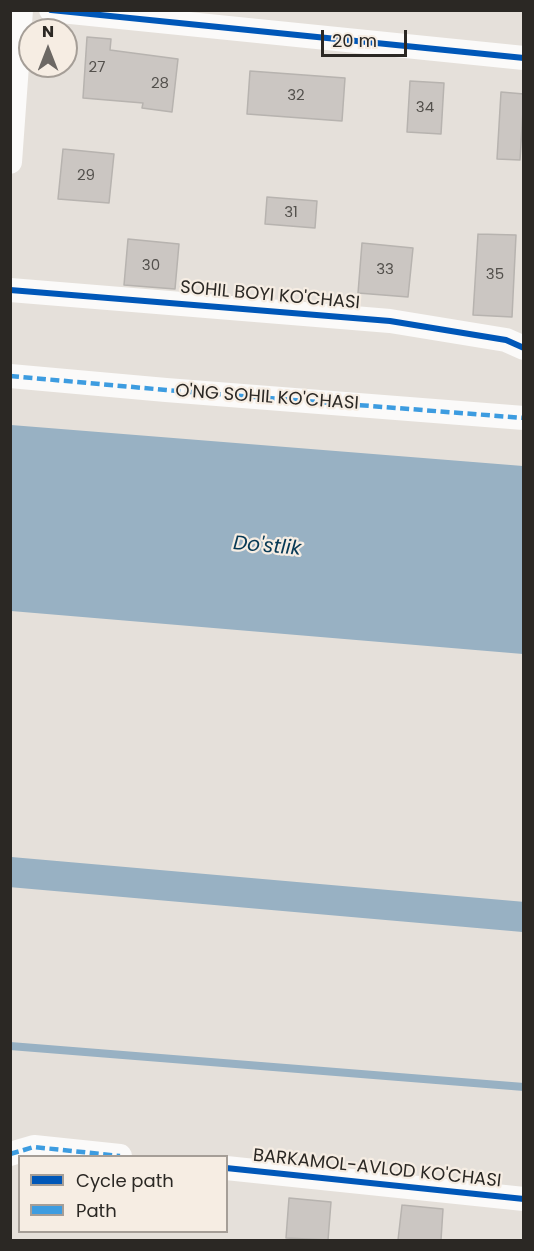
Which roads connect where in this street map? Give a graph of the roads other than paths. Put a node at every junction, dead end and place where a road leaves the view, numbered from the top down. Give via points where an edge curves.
1 (21, 10) edge
2 (51, 10) edge
3 (524, 58) edge
4 (10, 162) edge
5 (10, 290) edge
6 (524, 348) edge
7 (10, 376) edge
8 (524, 418) edge
9 (10, 1154) edge
10 (110, 1155) edge
11 (228, 1168) edge
12 (524, 1199) edge

1 - 4 street
2 - 3 street
5 - 6 street, SOHIL BOYI KO'CHASI via 390,321 506,340
7 - 8 street, O'NG SOHIL KO'CHASI
9 - 10 street via 34,1147
11 - 12 street, BARKAMOL-AVLOD KO'CHASI

